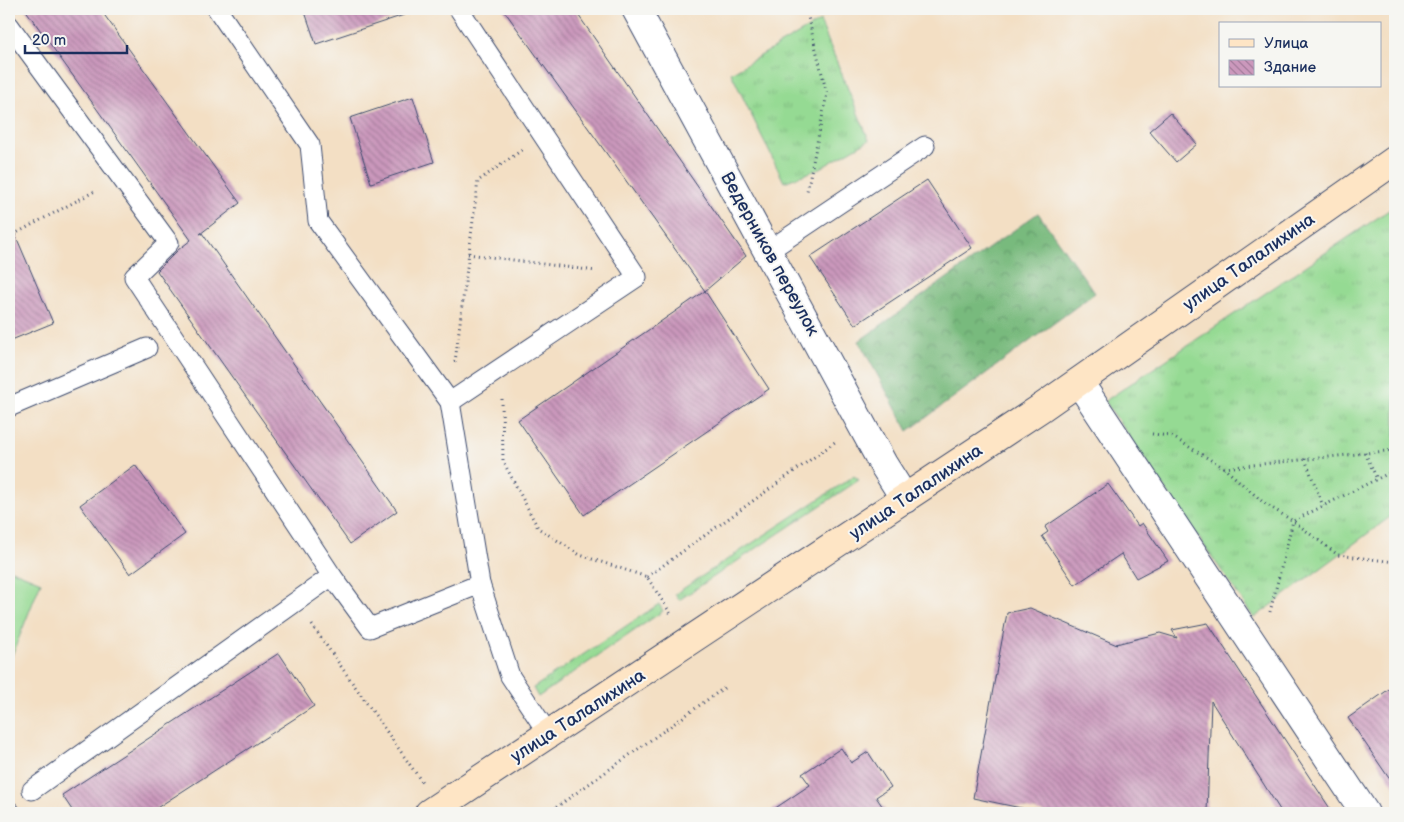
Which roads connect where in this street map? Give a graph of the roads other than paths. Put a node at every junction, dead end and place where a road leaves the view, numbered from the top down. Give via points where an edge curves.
1 (217, 9) edge
2 (459, 9) edge
3 (636, 9) edge
4 (9, 24) edge
5 (925, 146) dead end
6 (1395, 160) edge
7 (768, 251) junction
8 (147, 348) dead end
9 (1079, 382) junction
10 (450, 402) junction
11 (9, 407) edge
12 (905, 499) junction
13 (332, 576) junction
14 (480, 584) junction
15 (549, 735) junction
16 (32, 790) dead end
17 (429, 813) edge
18 (1364, 813) edge

1 - 10 lane via 310,145 318,221
2 - 10 lane via 637,277
3 - 7 street, Ведерников переулок
4 - 13 lane via 169,243 134,277
5 - 7 lane
6 - 9 street, улица Талалихина
7 - 12 street, Ведерников переулок
8 - 11 lane
9 - 12 street, улица Талалихина
9 - 18 street
10 - 14 lane
12 - 15 street, улица Талалихина
13 - 14 lane via 370,628
13 - 16 lane
14 - 15 lane via 510,676
15 - 17 street, улица Талалихина

